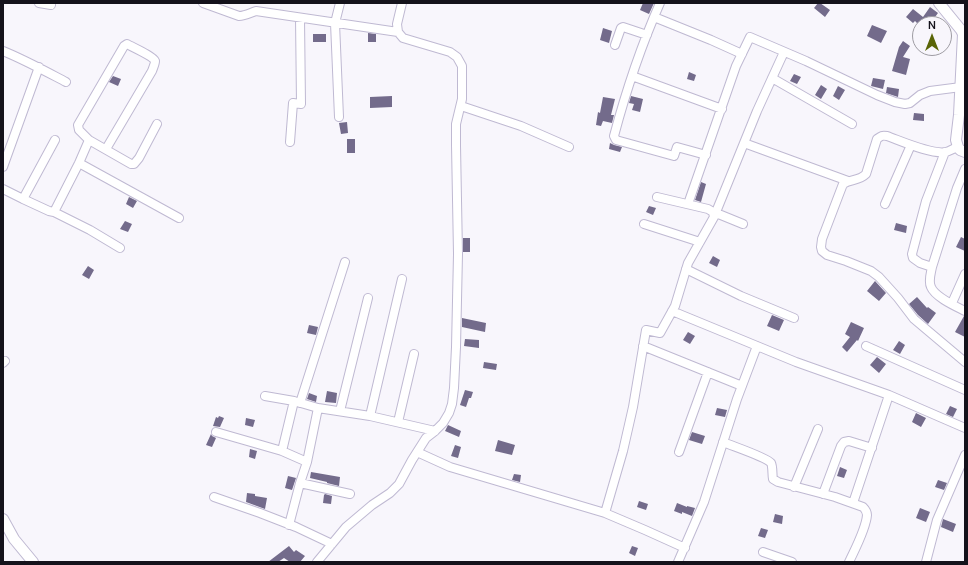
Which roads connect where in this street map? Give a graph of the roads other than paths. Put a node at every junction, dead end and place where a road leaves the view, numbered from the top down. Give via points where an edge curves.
1 (39, 3) edge
2 (203, 3) edge
3 (340, 3) edge
4 (402, 3) edge
5 (660, 3) edge
6 (939, 3) edge
7 (51, 5) dead end
8 (654, 17) junction
9 (300, 18) junction
10 (335, 23) junction
11 (398, 32) junction
12 (964, 32) edge
13 (647, 35) junction
14 (616, 45) dead end
15 (3, 51) edge
16 (784, 52) junction
17 (742, 54) junction
18 (39, 67) junction
19 (632, 76) junction
20 (772, 78) junction
21 (66, 82) dead end
22 (961, 87) junction
23 (460, 106) junction
24 (722, 109) junction
25 (340, 117) dead end
26 (157, 124) dead end
27 (852, 124) dead end
28 (55, 140) dead end
29 (89, 140) junction
30 (290, 142) dead end
31 (744, 143) junction
32 (911, 145) junction
33 (569, 147) dead end
34 (106, 149) junction
35 (961, 149) edge
36 (945, 152) junction
37 (706, 155) junction
38 (79, 163) junction
39 (3, 167) edge
40 (965, 169) edge
41 (848, 181) junction
42 (3, 189) edge
43 (657, 197) dead end
44 (23, 200) junction
45 (688, 204) junction
46 (885, 204) dead end
47 (54, 212) junction
48 (715, 215) junction
49 (178, 218) dead end
50 (644, 224) dead end
51 (743, 224) dead end
52 (700, 242) junction
53 (120, 248) dead end
54 (345, 262) dead end
55 (932, 267) junction
56 (686, 269) junction
57 (965, 274) edge
58 (402, 279) dead end
59 (368, 298) dead end
60 (952, 303) junction
61 (672, 311) junction
62 (965, 311) edge
63 (794, 318) dead end
64 (643, 346) junction
65 (757, 346) junction
66 (866, 346) dead end
67 (414, 354) dead end
68 (965, 362) edge
69 (708, 372) junction
70 (742, 386) junction
71 (965, 390) edge
72 (889, 395) junction
73 (265, 396) dead end
74 (297, 402) junction
75 (318, 408) junction
76 (340, 411) junction
77 (370, 416) junction
78 (398, 422) junction
79 (965, 428) edge
80 (818, 429) dead end
81 (435, 431) junction
82 (216, 432) dead end
83 (723, 442) junction
84 (872, 448) junction
85 (282, 451) junction
86 (417, 452) junction
87 (679, 452) dead end
88 (965, 455) edge
89 (307, 462) junction
90 (300, 483) junction
91 (794, 487) junction
92 (350, 494) dead end
93 (823, 494) junction
94 (214, 497) dead end
95 (853, 503) junction
96 (605, 513) junction
97 (3, 519) edge
98 (289, 525) junction
99 (332, 544) junction
100 (685, 548) junction
101 (763, 552) dead end
102 (33, 562) edge
103 (317, 562) edge
104 (678, 562) edge
105 (792, 562) edge
106 (849, 562) edge
107 (926, 562) edge

1 - 7 street
2 - 9 street via 239,16 256,11
3 - 10 street
4 - 11 street via 397,24
5 - 8 street
6 - 12 street
8 - 13 street
8 - 17 street
9 - 10 street
9 - 30 street via 301,104 293,104
10 - 11 street
10 - 25 street
11 - 23 street via 403,38 450,52 458,57 462,66
12 - 22 street
13 - 14 street via 623,27
13 - 19 street
15 - 18 street
16 - 17 street via 750,37
16 - 20 street
16 - 22 street via 877,95 905,104 930,91
17 - 24 street
18 - 21 street
18 - 39 street
19 - 24 street
19 - 37 street via 614,136 616,140 674,156 677,147
20 - 27 street
20 - 31 street
22 - 35 street via 956,140
23 - 33 street via 521,126
23 - 81 street via 456,124 458,254 454,388 449,413
24 - 37 street
26 - 34 street via 134,164
28 - 44 street
29 - 34 street
29 - 34 street via 79,130 78,125 127,44 150,56 155,63
29 - 38 street
31 - 41 street
31 - 48 street
32 - 36 street
32 - 41 street via 880,136 866,174 862,178
32 - 46 street
35 - 36 street
36 - 55 street via 926,201 912,254 920,263
37 - 45 street
38 - 47 street
38 - 49 street
40 - 55 street
41 - 68 street via 843,184 822,239 822,251 879,277 914,319
42 - 44 street
43 - 45 street
44 - 47 street
45 - 48 street via 708,209
47 - 53 street
48 - 51 street
48 - 52 street
50 - 52 street
52 - 56 street
54 - 74 street
55 - 60 street via 930,286 936,294
56 - 61 street
56 - 63 street
57 - 60 street
58 - 77 street
59 - 76 street
60 - 62 street
61 - 64 street via 660,333 646,330
61 - 65 street
64 - 69 street
64 - 96 street via 623,452
65 - 70 street
65 - 72 street via 802,365
66 - 71 street
67 - 78 street
69 - 70 street
69 - 87 street
70 - 83 street
72 - 79 street
72 - 84 street
73 - 74 street
74 - 75 street
74 - 85 street
75 - 76 street
75 - 89 street
76 - 77 street
77 - 78 street
78 - 81 street
80 - 91 street
81 - 86 street via 426,438
82 - 85 street
83 - 91 street via 768,461 771,464 773,479
83 - 100 street via 704,502
84 - 93 street via 849,441 844,442
84 - 95 street
85 - 89 street
86 - 96 street via 450,467
86 - 99 street via 399,484 346,527
88 - 107 street via 937,520
89 - 90 street
90 - 92 street
90 - 98 street
91 - 93 street
93 - 95 street
94 - 98 street
95 - 106 street via 863,506 867,515
96 - 100 street
97 - 102 street via 14,539
98 - 99 street
99 - 103 street
100 - 104 street
101 - 105 street

